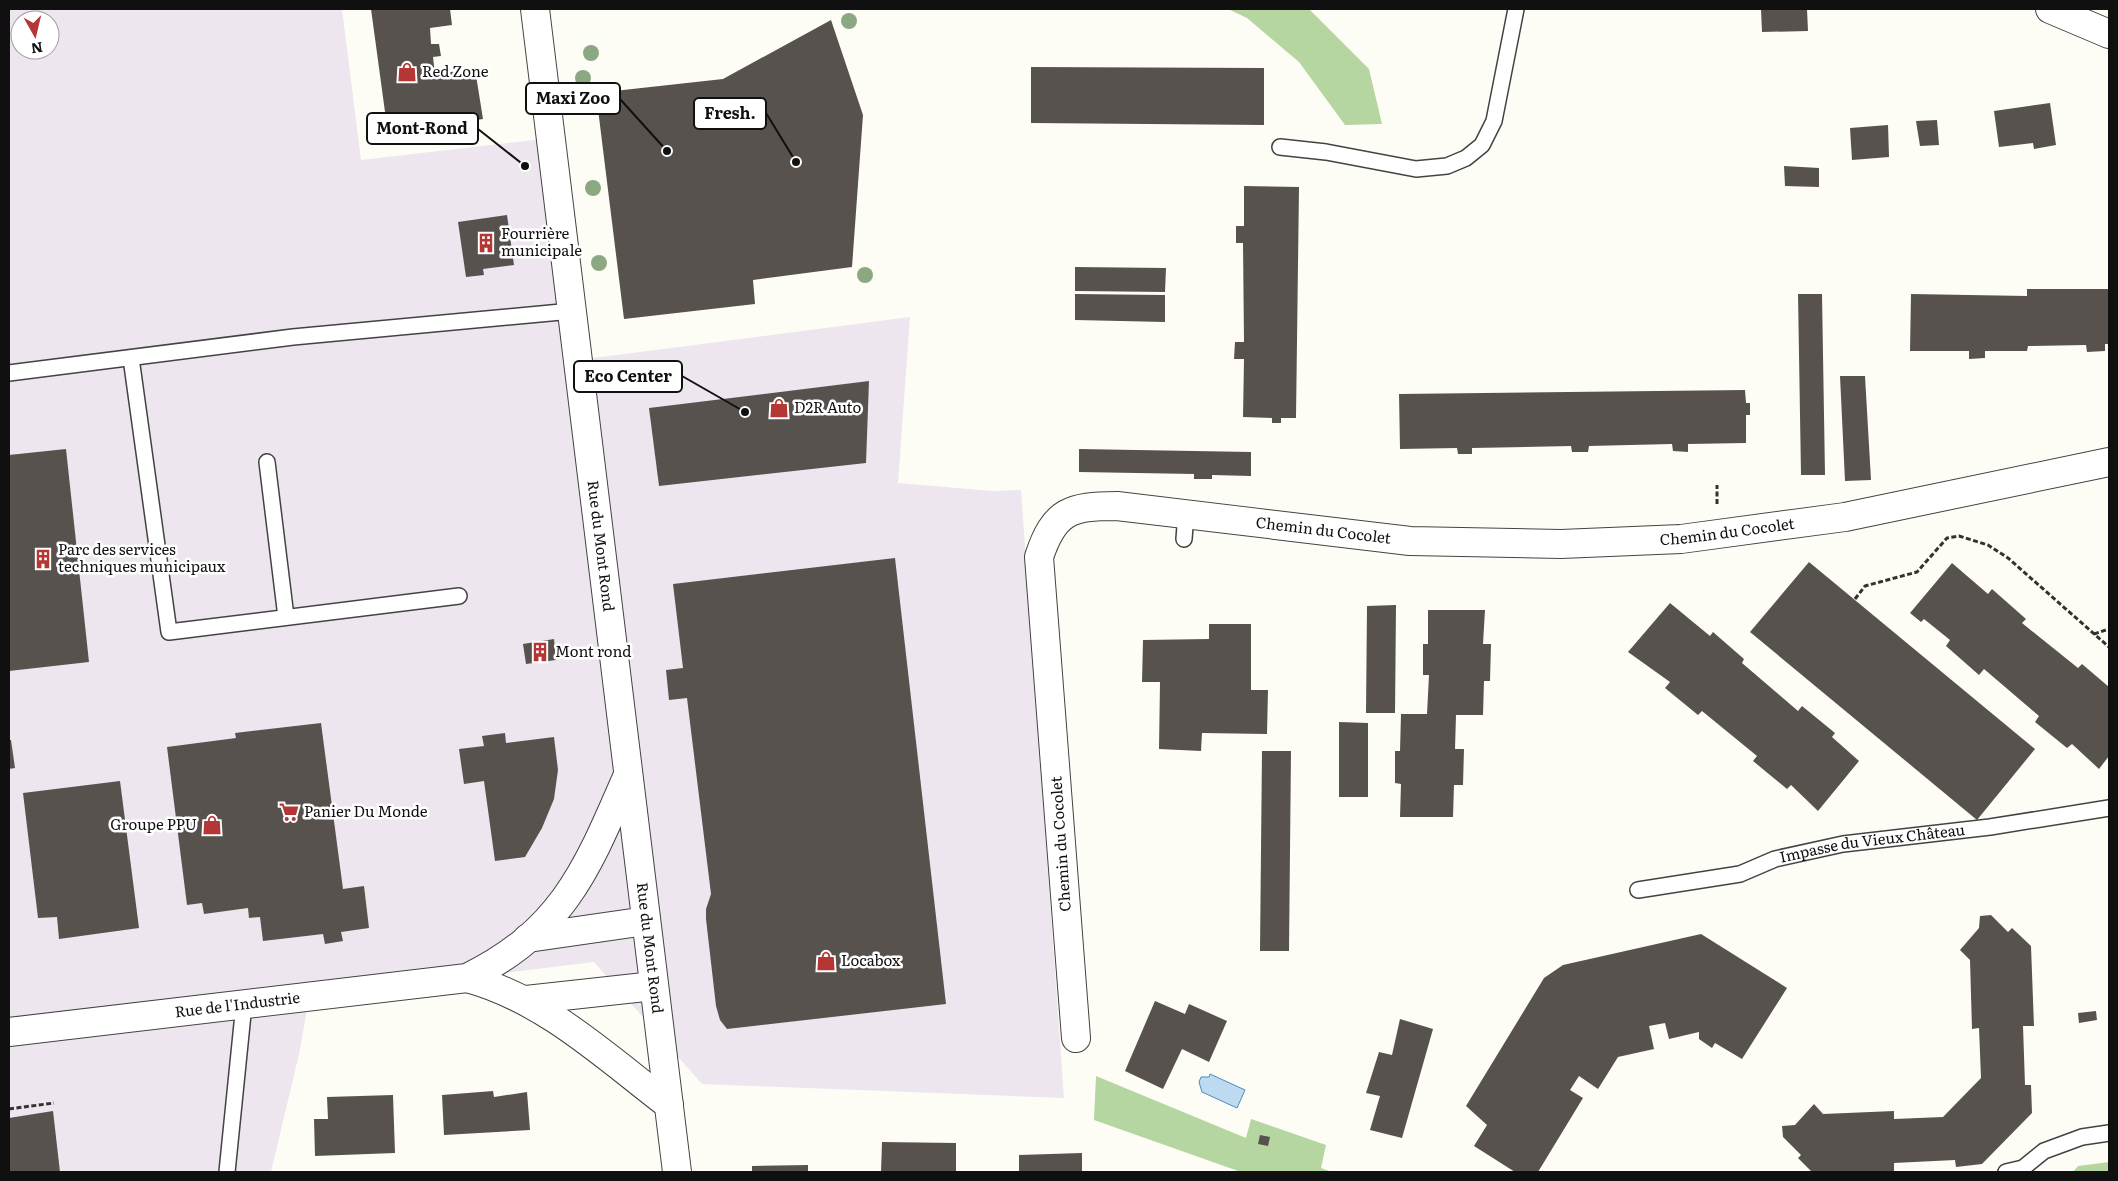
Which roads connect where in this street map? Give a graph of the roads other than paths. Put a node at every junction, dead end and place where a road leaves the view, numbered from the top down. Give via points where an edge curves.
1 (534, 9) edge
2 (1516, 9) edge
3 (2050, 9) edge
4 (2109, 34) edge
5 (1280, 147) dead end
6 (572, 311) junction
7 (131, 358) junction
8 (9, 373) edge
9 (267, 462) dead end
10 (2109, 462) edge
11 (459, 596) dead end
12 (286, 618) junction
13 (627, 777) junction
14 (2109, 808) edge
15 (1638, 890) dead end
16 (646, 921) junction
17 (528, 938) junction
18 (467, 978) junction
19 (654, 986) junction
20 (526, 1000) junction
21 (244, 1004) junction
22 (9, 1032) edge
23 (1076, 1038) dead end
24 (668, 1095) junction
25 (2109, 1133) edge
26 (227, 1172) edge
27 (676, 1172) edge
28 (2006, 1172) edge

1 - 6 street, Rue du Mont Rond
2 - 5 lane via 1494,121 1482,145 1466,158 1447,166 1416,169
3 - 4 street
6 - 7 lane via 293,337
6 - 13 street, Rue du Mont Rond
7 - 8 lane
7 - 12 lane via 169,632
9 - 12 lane
10 - 23 street, Chemin du Cocolet via 1845,517 1680,539 1561,544 1410,541 1185,526 1116,506 1087,506 1062,516 1047,533 1039,557
11 - 12 lane
13 - 16 street, Rue du Mont Rond
13 - 17 street, Rue de l'Industrie via 581,876 557,910
14 - 15 lane, Impasse du Vieux Château via 1990,827 1843,844 1775,859 1740,874
16 - 17 street
16 - 19 street, Rue du Mont Rond
17 - 18 street, Rue de l'Industrie via 504,957
18 - 20 street, Rue de l'Industrie
18 - 21 street, Rue de l'Industrie
19 - 20 street, Rue de l'Industrie
19 - 24 street, Rue du Mont Rond
20 - 24 street, Rue de l'Industrie
21 - 22 street, Rue de l'Industrie
21 - 26 lane
24 - 27 street, Rue du Mont Rond
25 - 28 lane via 2082,1137 2044,1151 2024,1168

